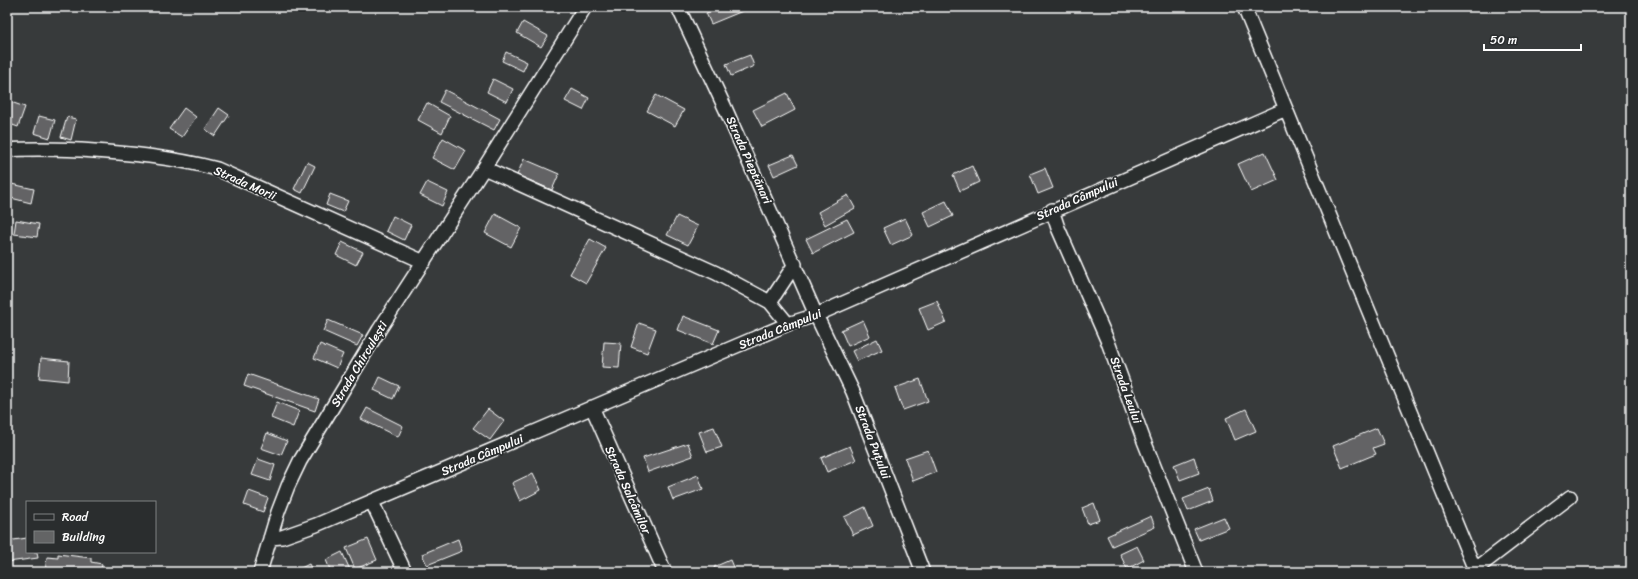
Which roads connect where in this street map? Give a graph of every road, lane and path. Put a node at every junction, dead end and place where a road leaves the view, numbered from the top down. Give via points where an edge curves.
1 (585, 7) edge
2 (678, 7) edge
3 (1244, 7) edge
4 (1286, 109) junction
5 (7, 150) edge
6 (484, 168) junction
7 (1052, 210) junction
8 (424, 262) junction
9 (795, 264) junction
10 (770, 302) junction
11 (816, 315) junction
12 (788, 324) junction
13 (592, 407) junction
14 (1570, 497) dead end
15 (372, 502) junction
16 (270, 538) junction
17 (1474, 571) edge
18 (260, 572) edge
19 (405, 572) edge
20 (665, 572) edge
21 (924, 572) edge
22 (1196, 572) edge

1 - 6 street, Strada Chirculești
2 - 9 street, Strada Pieptănari
3 - 4 street
4 - 7 street, Strada Câmpului
4 - 17 street
5 - 8 street, Strada Morii via 28,148 111,152 164,158 217,169
6 - 8 street, Strada Chirculești
6 - 10 street via 716,273
7 - 11 street, Strada Câmpului
7 - 22 street, Strada Leului via 1108,342
8 - 16 street, Strada Chirculești via 379,330 300,461 288,486
9 - 10 street
9 - 11 street, Strada Pieptănari
10 - 12 street
11 - 12 street, Strada Câmpului
11 - 21 street, Strada Puțului via 853,392
12 - 13 street, Strada Câmpului
13 - 15 street, Strada Câmpului
13 - 20 street, Strada Salcâmilor
14 - 17 street
15 - 16 street, Strada Câmpului via 282,537
15 - 19 street
16 - 18 street, Strada Chirculești

